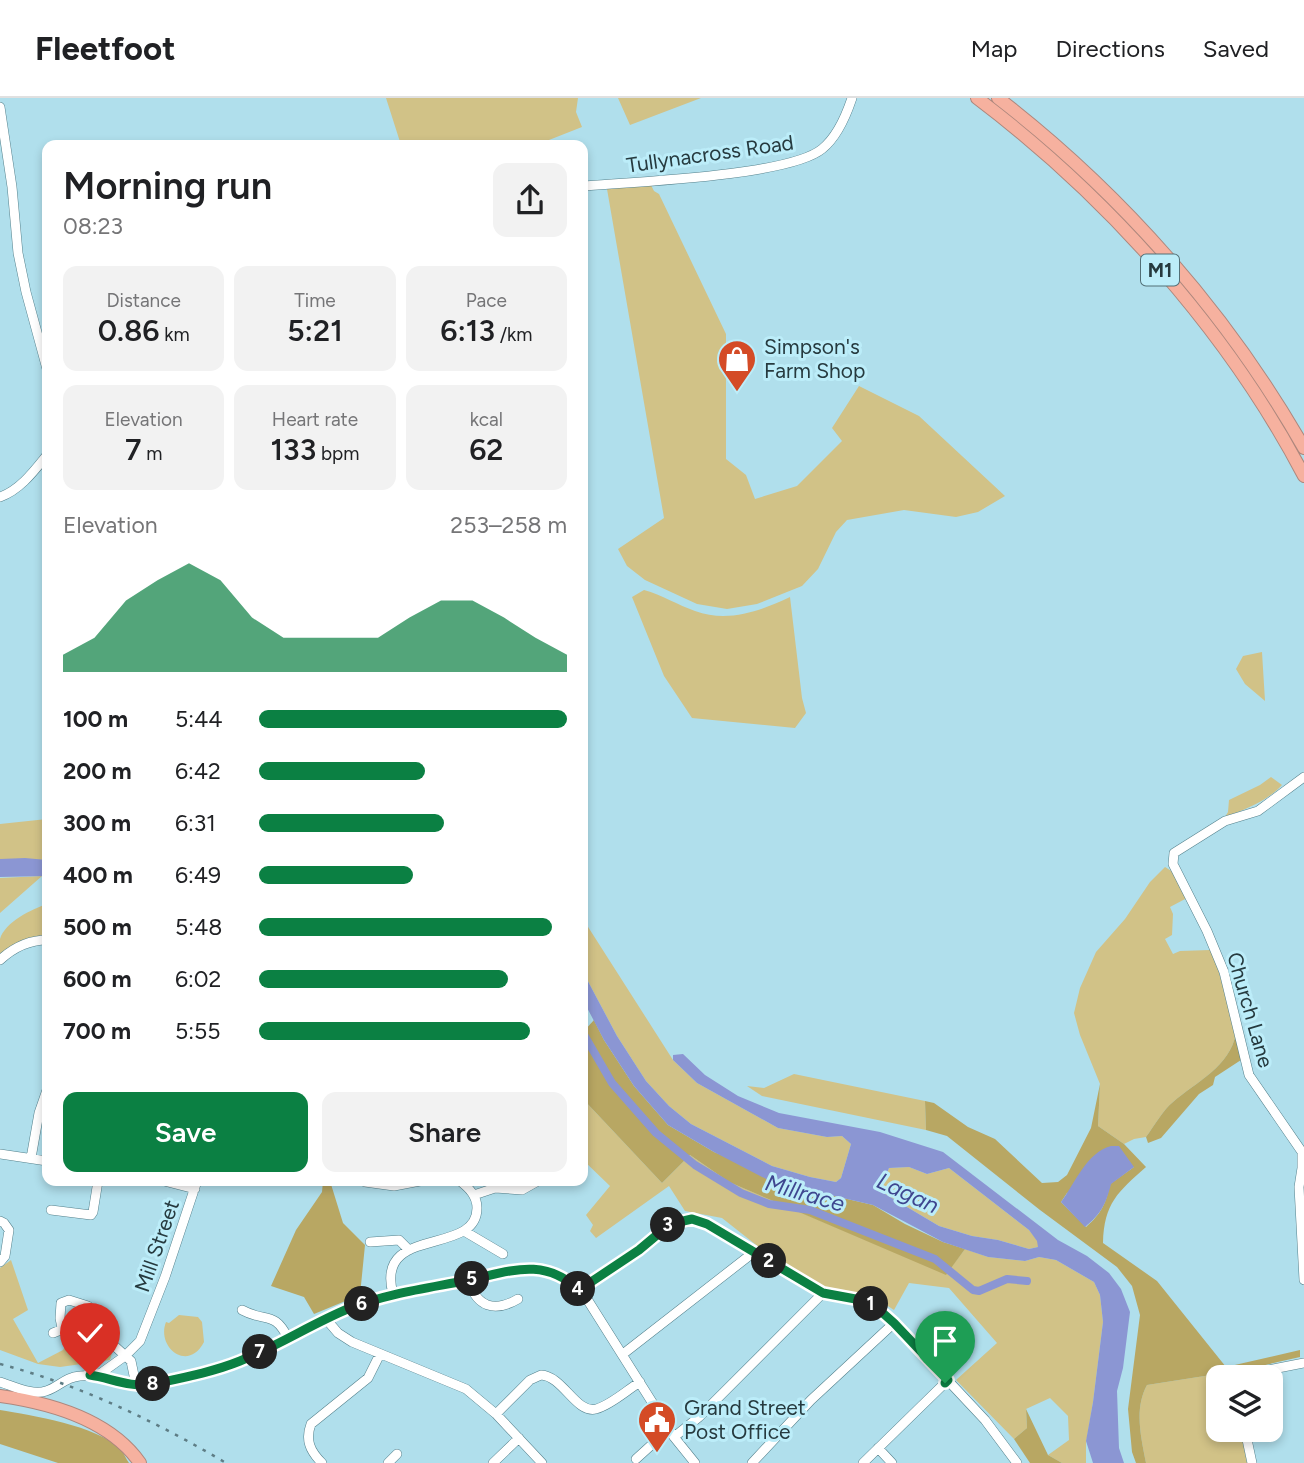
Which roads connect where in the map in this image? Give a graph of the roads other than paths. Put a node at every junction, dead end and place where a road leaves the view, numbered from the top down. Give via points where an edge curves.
1 (852, 98) edge
2 (977, 98) edge
3 (998, 98) edge
4 (0, 107) edge
5 (588, 186) edge
6 (42, 351) edge
7 (1304, 448) edge
8 (42, 462) edge
9 (1304, 476) edge
10 (0, 497) edge
11 (1304, 777) edge
12 (42, 941) edge
13 (0, 960) edge
14 (42, 1103) edge
15 (0, 1154) edge
16 (31, 1158) junction
17 (42, 1160) edge
18 (96, 1186) edge
19 (196, 1186) edge
20 (465, 1186) edge
21 (528, 1186) edge
22 (474, 1195) junction
23 (51, 1210) dead end
24 (0, 1221) edge
25 (464, 1231) junction
26 (370, 1242) dead end
27 (409, 1250) junction
28 (754, 1252) junction
29 (503, 1254) dead end
30 (0, 1262) edge
31 (468, 1280) junction
32 (1304, 1280) edge
33 (579, 1290) junction
34 (823, 1293) junction
35 (393, 1294) junction
36 (518, 1299) dead end
37 (88, 1306) dead end
38 (242, 1310) dead end
39 (326, 1319) junction
40 (894, 1323) junction
41 (62, 1328) junction
42 (52, 1333) dead end
43 (288, 1338) junction
44 (380, 1354) junction
45 (623, 1354) junction
46 (125, 1356) junction
47 (1304, 1363) edge
48 (1283, 1367) edge
49 (97, 1376) junction
50 (948, 1380) junction
51 (0, 1382) edge
52 (640, 1382) junction
53 (136, 1385) junction
54 (0, 1396) edge
55 (496, 1414) junction
56 (672, 1433) junction
57 (519, 1438) junction
58 (1248, 1442) edge
59 (878, 1448) junction
60 (638, 1452) dead end
61 (397, 1454) dead end
62 (140, 1463) edge
63 (322, 1463) edge
64 (388, 1463) edge
65 (493, 1463) edge
66 (542, 1463) edge
67 (695, 1463) edge
68 (752, 1463) edge
69 (863, 1463) edge
70 (892, 1463) edge
71 (1017, 1463) edge
72 (1252, 1463) edge

1 - 5 street, Tullynacross Road via 836,134 809,158 762,169
2 - 9 highway, M1 via 1068,175 1188,302 1258,398
3 - 7 highway, M1 via 1115,202 1198,292 1256,371
4 - 6 street via 18,253
8 - 10 street via 31,476
11 - 32 street, Church Lane via 1258,811 1225,821 1172,858 1224,972 1249,1075 1301,1152
12 - 13 street via 29,942
14 - 16 street
15 - 16 street
16 - 17 street
18 - 23 street via 91,1215
19 - 46 street, Mill Street via 145,1330
20 - 22 street
21 - 22 street
22 - 25 street via 476,1216
24 - 30 street via 9,1230
25 - 27 street
25 - 29 street
26 - 27 street via 399,1240
27 - 35 street via 390,1270
28 - 33 street via 707,1224 686,1219 670,1224
28 - 34 street
28 - 45 street
31 - 33 street via 534,1268 552,1272
31 - 35 street
31 - 36 street via 474,1294 491,1307
33 - 45 street
34 - 40 street via 869,1303
34 - 56 street via 708,1408
35 - 39 street
37 - 41 street via 69,1300 61,1303
38 - 43 street via 274,1319
39 - 43 street
39 - 44 street via 345,1338
40 - 50 street
40 - 68 street
41 - 42 street
41 - 46 street via 73,1325 99,1332
43 - 53 street via 227,1366
44 - 55 street via 466,1389
44 - 63 street via 368,1378 311,1424 310,1448
45 - 52 street
46 - 49 street, Mill Street
46 - 53 street via 131,1361
47 - 48 street
49 - 51 street via 67,1378 43,1392
49 - 53 street
50 - 59 street
50 - 71 street
52 - 55 street via 590,1409 553,1378 541,1375
52 - 56 street
54 - 62 highway via 52,1408 95,1425 119,1440
55 - 57 street
56 - 60 street
56 - 67 street
57 - 65 street
57 - 66 street
58 - 72 street
59 - 69 street
59 - 70 street
61 - 64 street

